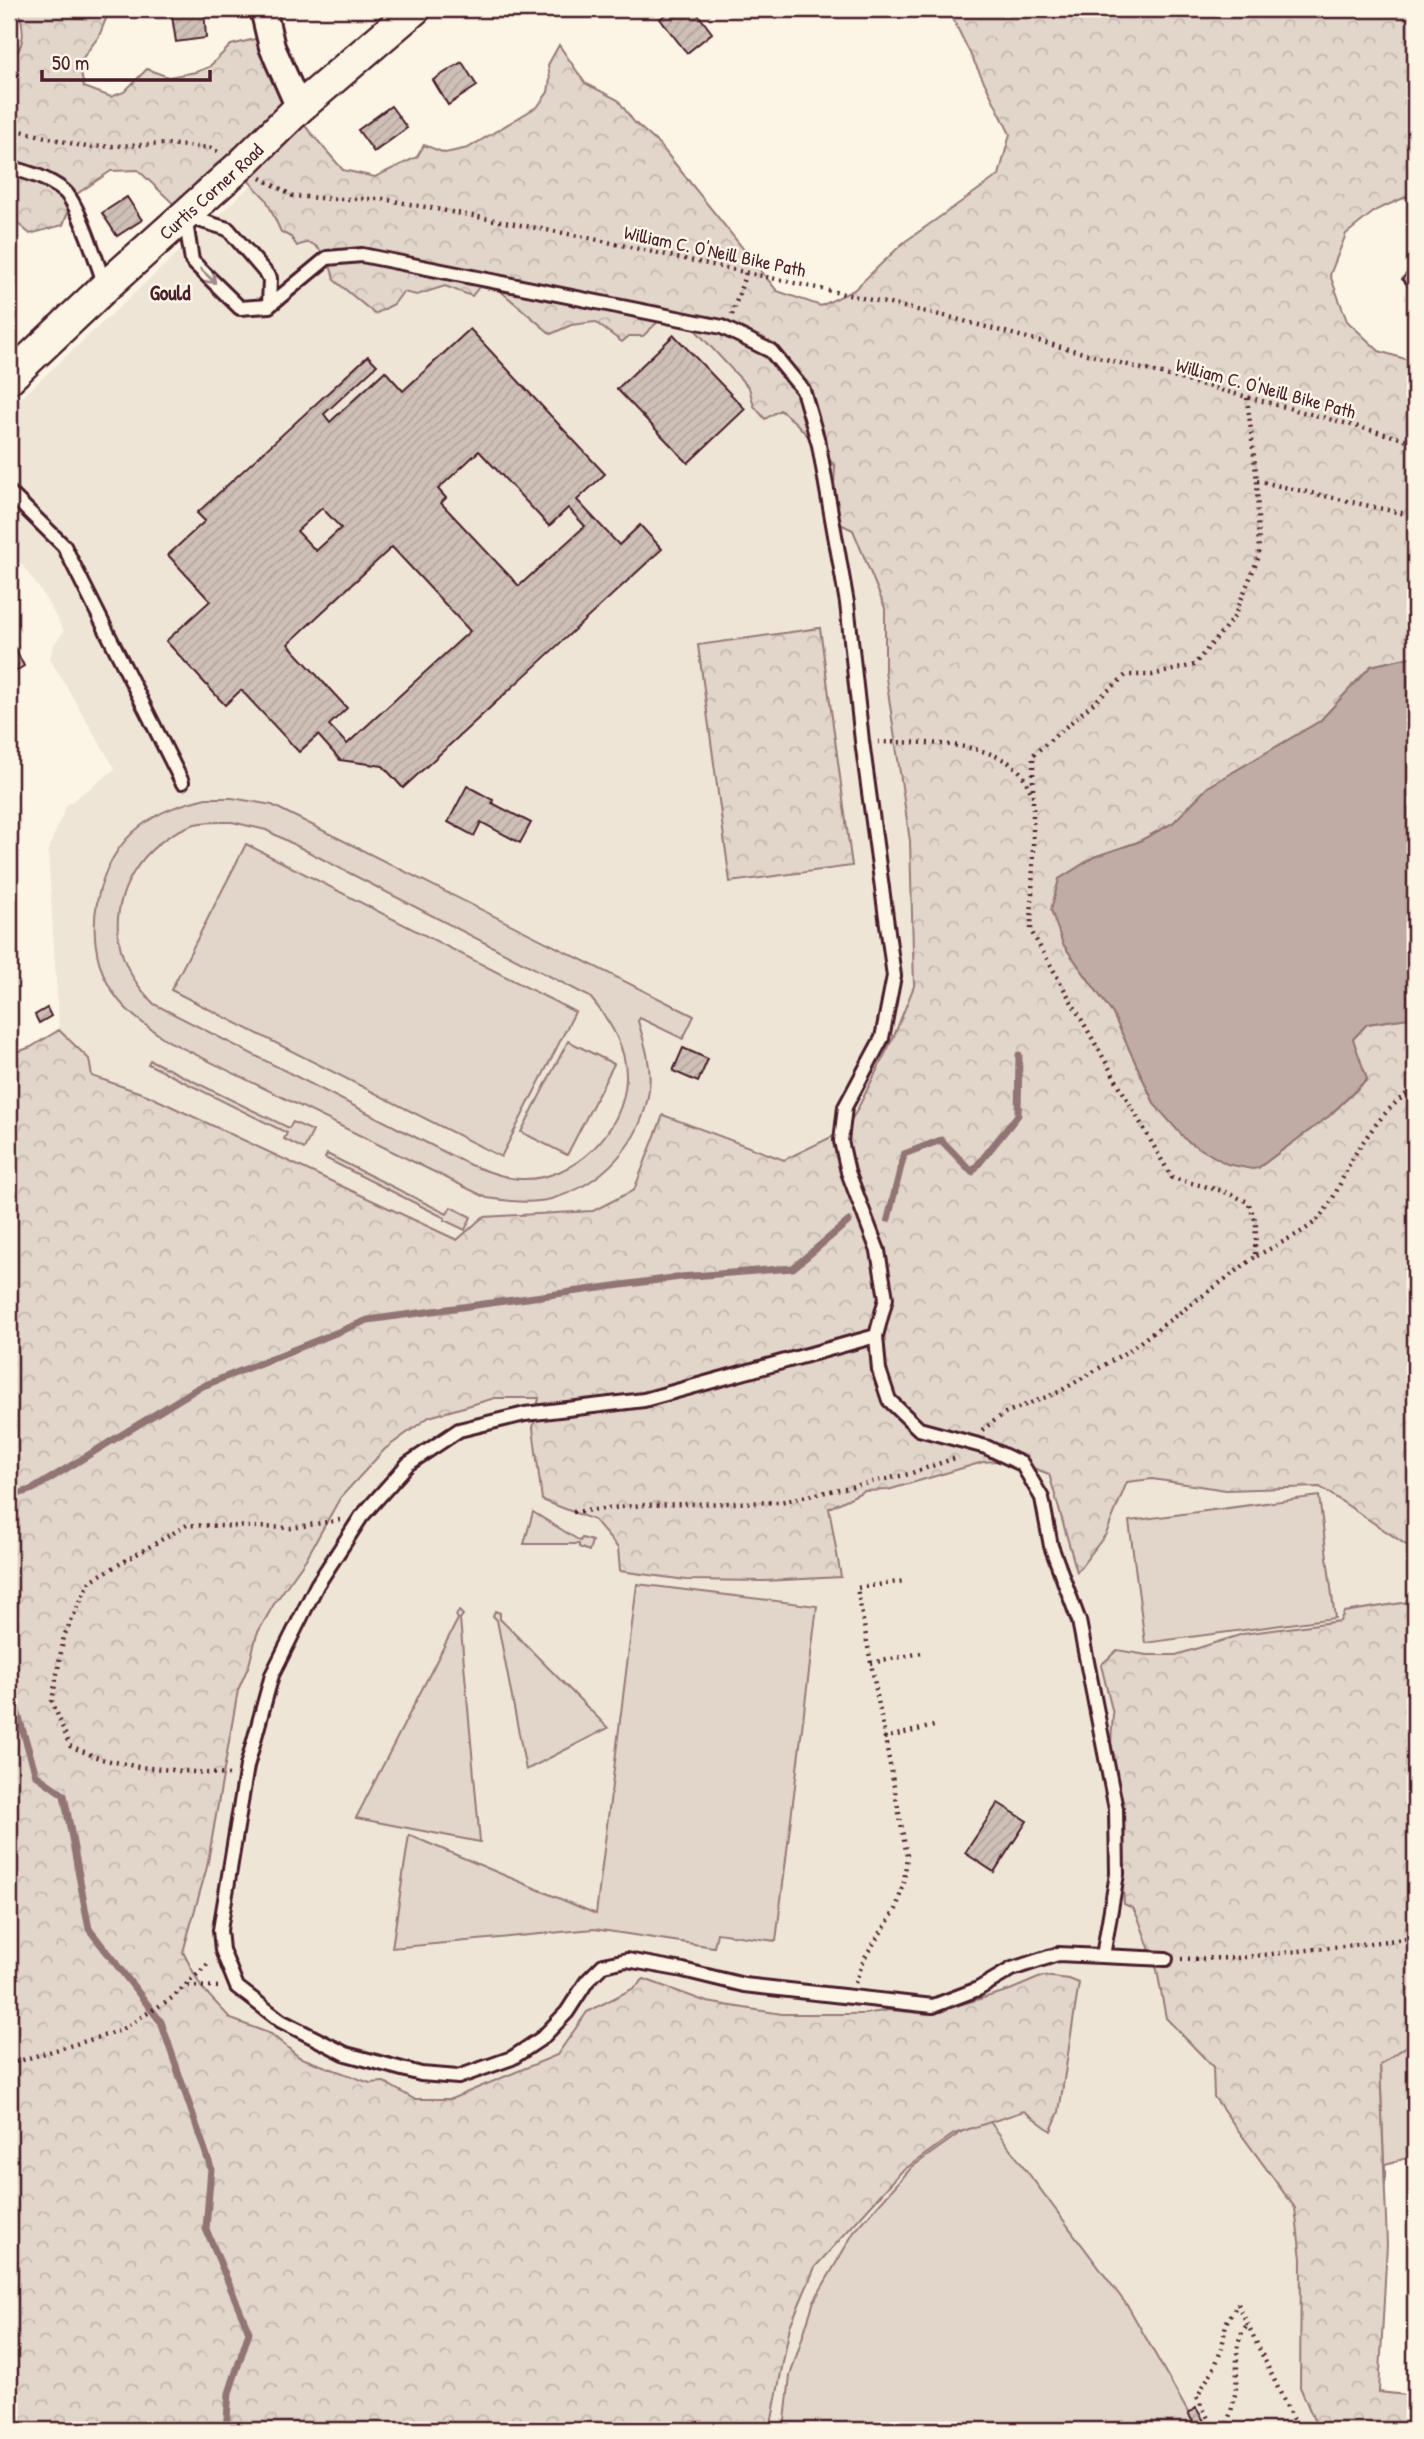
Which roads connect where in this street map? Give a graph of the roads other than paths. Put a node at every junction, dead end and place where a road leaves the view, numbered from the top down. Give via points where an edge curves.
1 (263, 9) edge
2 (415, 9) edge
3 (299, 108) junction
4 (9, 168) edge
5 (185, 216) junction
6 (106, 286) junction
7 (269, 306) junction
8 (9, 378) edge
9 (9, 492) edge
10 (182, 782) dead end
11 (876, 1336) junction
12 (1103, 1956) junction
13 (1166, 1959) road end

1 - 3 street via 272,47
2 - 3 street, Curtis Corner Road
3 - 5 street, Curtis Corner Road
4 - 6 lane via 42,178 64,191
5 - 6 street, Curtis Corner Road
5 - 7 lane via 228,229 270,278
5 -> 7 lane via 192,261 240,308
6 - 8 street, Curtis Corner Road
7 - 11 lane via 327,258 362,255 728,330 771,351 803,390 819,445 847,603 894,976 882,1038 845,1107 841,1141 878,1251 886,1298
9 - 10 lane via 64,546
11 - 12 lane via 879,1370 889,1400 919,1429 966,1448 986,1447 1021,1464 1042,1497 1051,1546 1079,1621 1116,1809 1117,1874
11 - 12 lane via 644,1400 525,1414 458,1430 408,1464 361,1517 317,1586 272,1675 245,1777 220,1930 222,1950 236,1987 281,2021 346,2054 421,2074 458,2077 512,2059 542,2038 603,1965 627,1961 744,1985 933,2006 978,1989 1012,1969 1058,1954
12 - 13 lane

